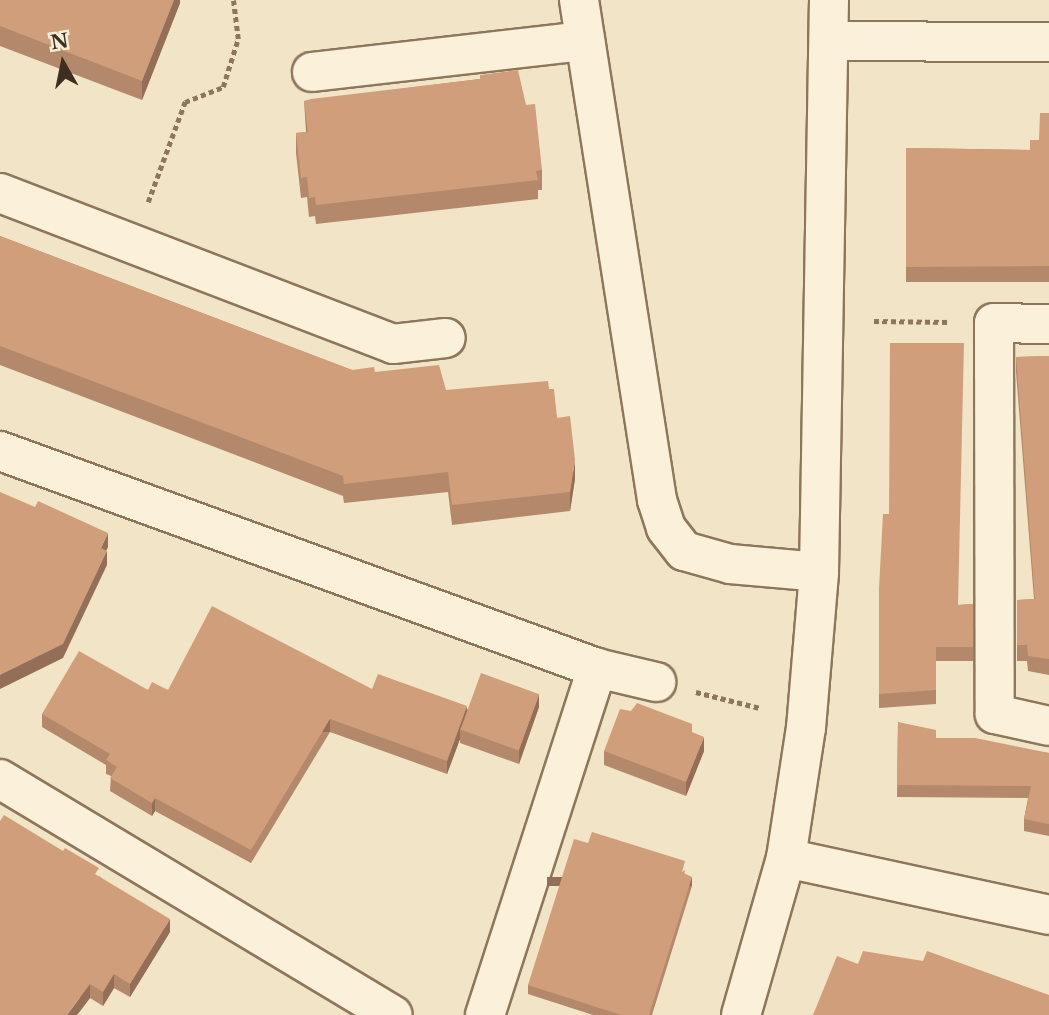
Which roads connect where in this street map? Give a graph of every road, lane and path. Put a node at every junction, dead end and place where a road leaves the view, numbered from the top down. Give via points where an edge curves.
1 (233, 0) edge
2 (579, 0) edge
3 (829, 0) edge
4 (585, 41) junction
5 (829, 41) junction
6 (1049, 42) edge
7 (312, 72) dead end
8 (0, 193) edge
9 (132, 245) junction
10 (874, 321) dead end
11 (994, 323) junction
12 (1049, 324) edge
13 (446, 338) dead end
14 (0, 451) edge
15 (819, 572) junction
16 (597, 668) junction
17 (656, 682) joint
18 (760, 708) dead end
19 (1049, 726) edge
20 (0, 779) edge
21 (786, 858) junction
22 (1049, 915) edge
23 (393, 1015) edge
24 (485, 1015) edge
25 (741, 1015) edge

1 - 9 path via 238,39 223,88 185,102
2 - 4 street
3 - 5 street
4 - 7 street
4 - 15 street via 657,500 666,528 684,551 730,564
5 - 6 street
5 - 15 street
8 - 9 street
9 - 13 street via 393,344
10 - 11 path
11 - 12 street
11 - 19 street via 995,714
14 - 16 street
15 - 21 street via 806,728
16 - 17 street
16 - 24 street
17 - 18 path
20 - 23 street
21 - 22 street
21 - 25 street

